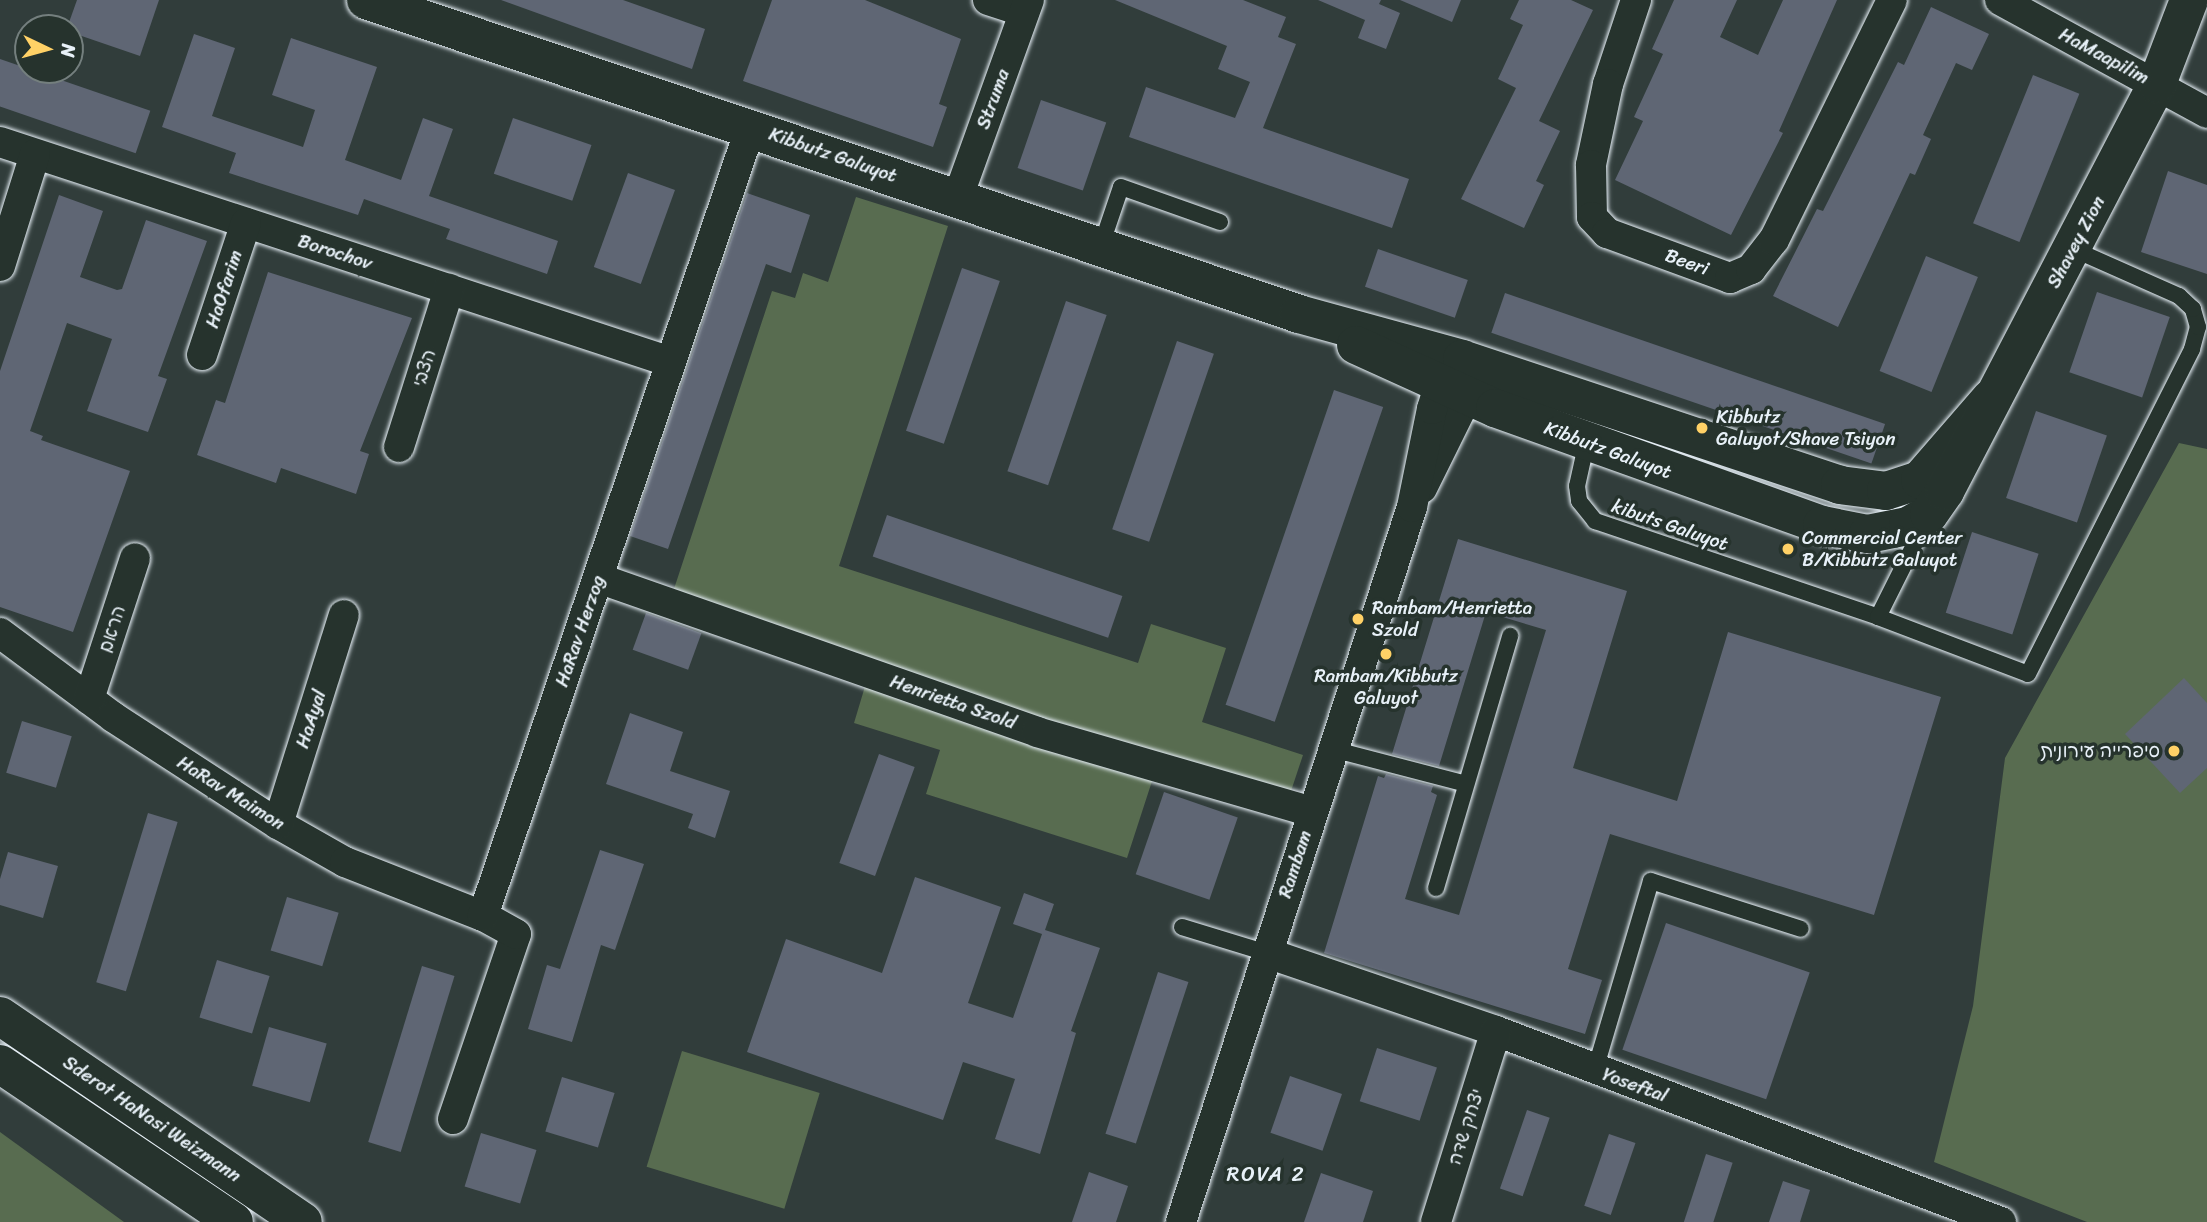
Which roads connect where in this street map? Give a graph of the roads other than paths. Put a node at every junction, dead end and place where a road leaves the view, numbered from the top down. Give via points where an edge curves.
1 (366, 0) edge
2 (988, 0) edge
3 (1636, 0) edge
4 (1892, 0) edge
5 (2000, 0) edge
6 (2189, 0) edge
7 (1027, 6) edge
8 (2207, 10) edge
9 (2157, 84) junction
10 (2207, 113) edge
11 (751, 126) junction
12 (0, 142) edge
13 (35, 154) junction
14 (958, 197) junction
15 (1220, 222) dead end
16 (246, 223) junction
17 (1101, 246) junction
18 (2073, 249) junction
19 (0, 266) edge
20 (449, 289) junction
21 (202, 355) dead end
22 (671, 362) junction
23 (1456, 381) junction
24 (1991, 398) junction
25 (1648, 421) junction
26 (1585, 442) junction
27 (399, 447) dead end
28 (1886, 491) joint
29 (1929, 514) junction
30 (135, 558) dead end
31 (598, 578) junction
32 (344, 615) dead end
33 (1878, 617) junction
34 (0, 633) edge
35 (1510, 636) dead end
36 (89, 699) junction
37 (1332, 749) junction
38 (1466, 784) junction
39 (1312, 812) junction
40 (278, 824) junction
41 (1436, 888) dead end
42 (483, 916) junction
43 (1182, 927) dead end
44 (1801, 929) dead end
45 (1267, 953) junction
46 (0, 1016) edge
47 (1496, 1031) junction
48 (0, 1064) edge
49 (1595, 1070) junction
50 (453, 1119) dead end
51 (234, 1222) edge
52 (303, 1222) edge
53 (1181, 1222) edge
54 (1436, 1222) edge
55 (2001, 1222) edge

1 - 11 street, Kibbutz Galuyot
2 - 7 street
3 - 4 street, Beeri via 1608,84 1591,165 1592,217 1607,233 1730,278 1751,269 1774,240
5 - 9 street, HaMaapilim
6 - 9 street, Shavey Zion
7 - 14 street, Struma
8 - 9 street, Shavey Zion
9 - 10 street, HaMaapilim
9 - 18 street, Shavey Zion
11 - 14 street, Kibbutz Galuyot
11 - 22 street, HaRav Herzog
12 - 13 street, Borochov
13 - 16 street, Borochov
13 - 19 street
14 - 17 street, Kibbutz Galuyot
15 - 17 lane via 1121,187
16 - 20 street, Borochov
16 - 21 street, HaOfarim
17 - 23 street, Kibbutz Galuyot via 1299,314
18 - 24 street, Shavey Zion
18 - 33 lane, kibuts Galuyot via 2179,296 2193,309 2198,327 2192,349 2043,648 2028,674
20 - 22 street, Borochov
20 - 27 street, הצבי
22 - 31 street, HaRav Herzog
23 - 25 street, Kibbutz Galuyot
23 - 26 street, Kibbutz Galuyot
23 - 37 street, Rambam via 1419,456 1412,507
24 - 28 street, Shavey Zion via 1920,480
24 - 29 street, Shavey Zion
25 - 26 lane
25 - 28 street, Kibbutz Galuyot via 1840,485
26 - 29 street, Kibbutz Galuyot via 1846,530 1889,533
26 - 33 lane, kibuts Galuyot via 1577,486 1579,500 1595,521
29 - 33 lane
30 - 36 street, הראם
31 - 39 street, Henrietta Szold via 1037,732
31 - 42 street, HaRav Herzog
32 - 40 street, HaAyal
34 - 36 street, HaRav Maimon
35 - 38 lane
36 - 40 street, HaRav Maimon
37 - 38 lane
37 - 39 street, Rambam
38 - 41 lane
39 - 45 street, Rambam
40 - 42 street, HaRav Maimon via 345,862
42 - 50 street via 516,934
43 - 45 lane
44 - 49 lane via 1651,881
45 - 47 street, Yoseftal
45 - 53 street, Rambam
46 - 52 street, Sderot HaNasi Weizmann
47 - 49 street, Yoseftal
47 - 54 street, יצחק שדה
48 - 51 street, Sderot HaNasi Weizmann
49 - 55 street, Yoseftal

